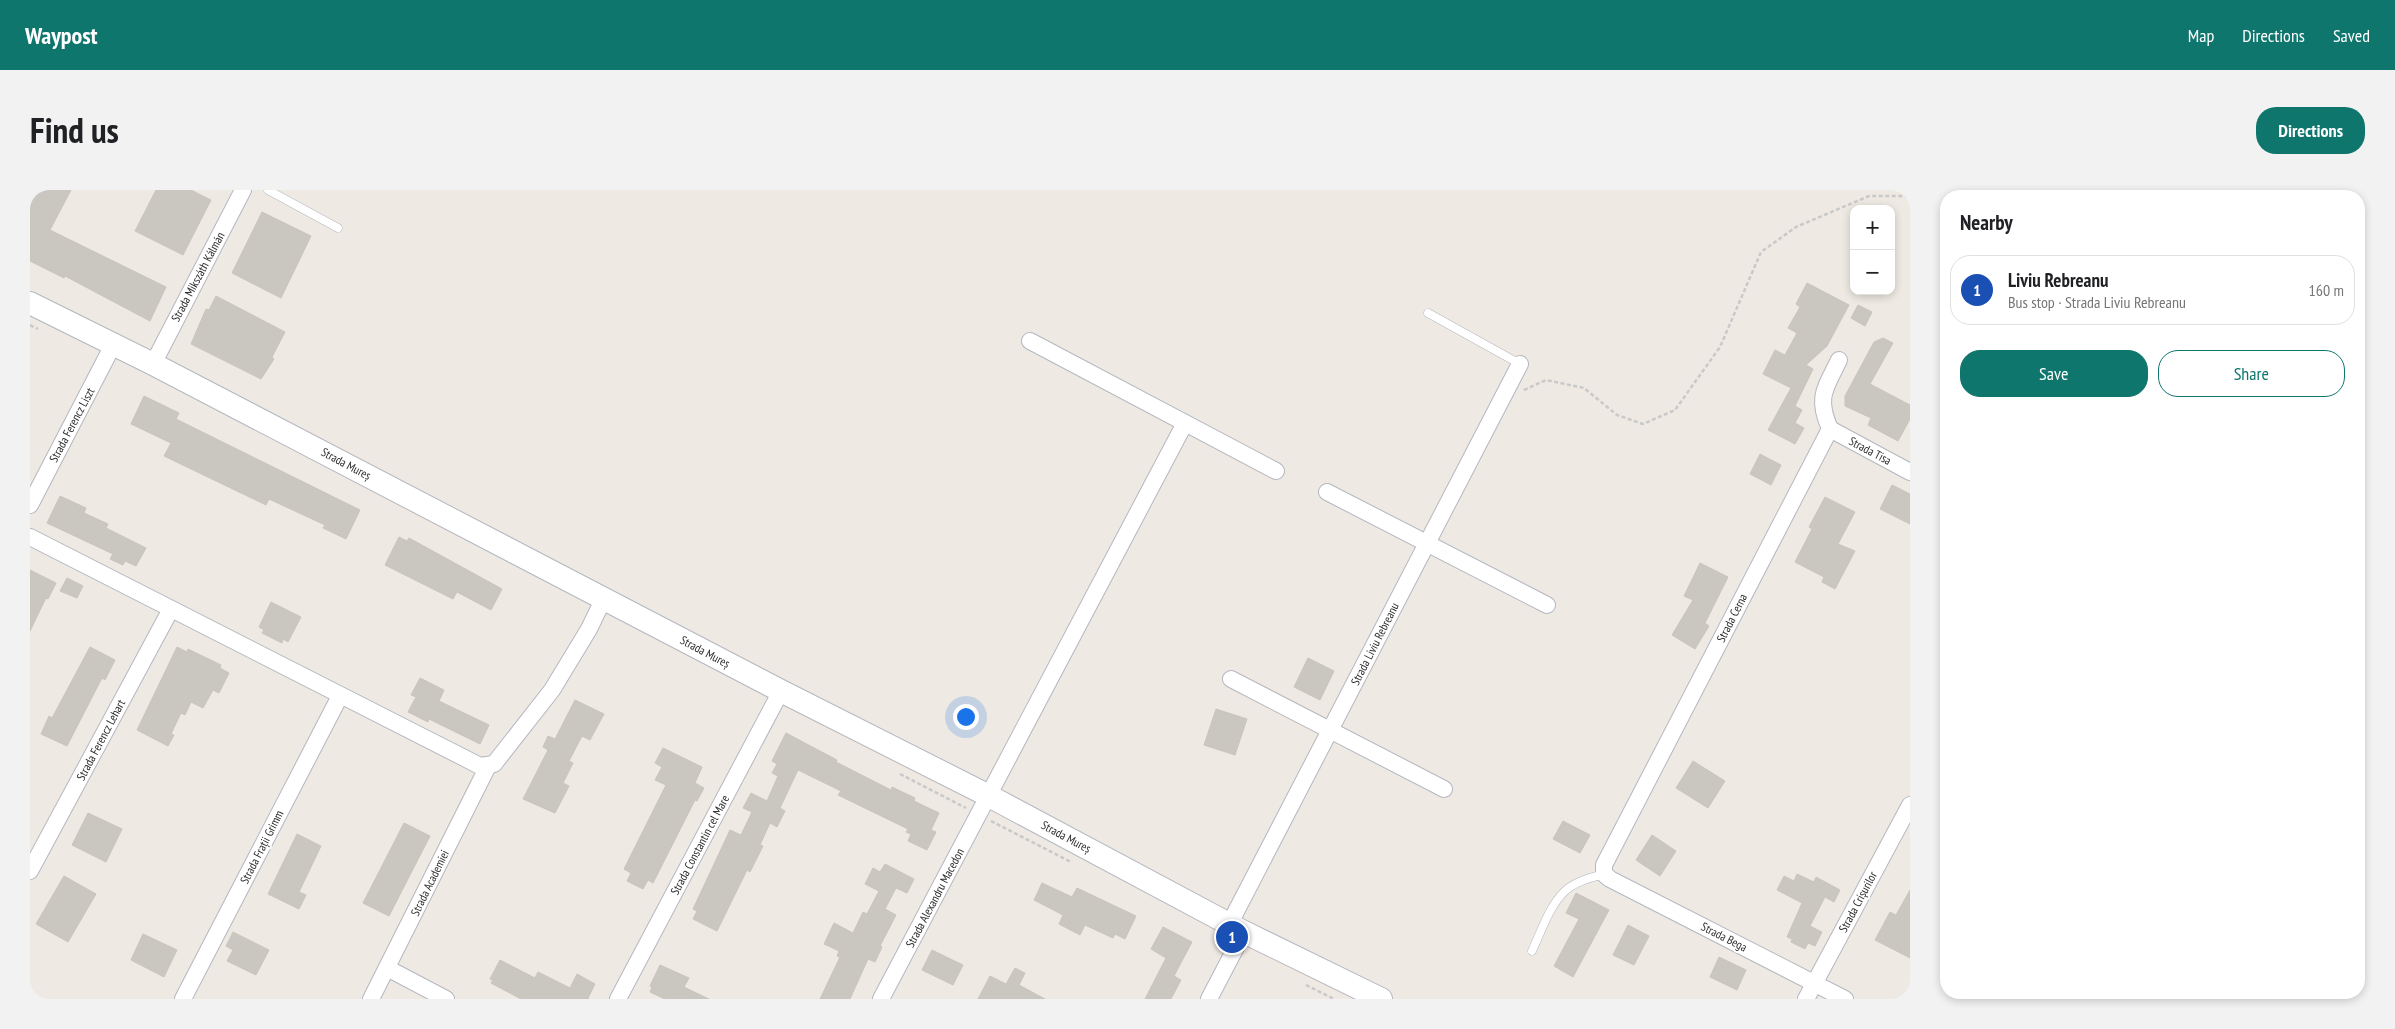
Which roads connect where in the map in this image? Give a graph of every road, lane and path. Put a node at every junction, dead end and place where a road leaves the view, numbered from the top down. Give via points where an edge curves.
1 (243, 190) edge
2 (268, 190) edge
3 (1910, 196) edge
4 (338, 228) dead end
5 (30, 303) edge
6 (1428, 313) dead end
7 (1030, 341) dead end
8 (113, 345) junction
9 (1839, 360) dead end
10 (153, 364) junction
11 (1520, 364) joint
12 (1502, 399) junction
13 (1185, 423) junction
14 (1830, 429) junction
15 (1276, 470) dead end
16 (1910, 472) edge
17 (1326, 492) dead end
18 (30, 505) edge
19 (30, 537) edge
20 (1427, 544) junction
21 (604, 598) junction
22 (1547, 605) dead end
23 (171, 609) junction
24 (1231, 679) dead end
25 (781, 691) junction
26 (340, 696) junction
27 (1330, 730) junction
28 (488, 766) junction
29 (1444, 789) dead end
30 (989, 796) junction
31 (1910, 805) edge
32 (1905, 824) edge
33 (30, 871) edge
34 (1604, 874) junction
35 (1237, 928) junction
36 (1532, 950) dead end
37 (388, 968) junction
38 (1815, 983) junction
39 (886, 997) edge
40 (183, 999) edge
41 (371, 999) edge
42 (446, 999) edge
43 (618, 999) edge
44 (1209, 999) edge
45 (1381, 999) edge
46 (1806, 999) edge
47 (1845, 999) edge

1 - 10 street, Strada Mikszáth Kálmán
2 - 4 lane
3 - 12 path via 1869,196 1796,227 1761,252 1720,347 1675,410 1643,424 1617,415 1584,388 1546,380
5 - 8 street, Strada Mureș
6 - 11 lane
7 - 13 street
8 - 10 street, Strada Mureș
8 - 18 street, Strada Ferencz Liszt
9 - 14 street via 1822,402
10 - 21 street, Strada Mureș
11 - 12 street, Strada Liviu Rebreanu
12 - 20 street, Strada Liviu Rebreanu
13 - 15 street
13 - 30 street, Strada Alexandru Macedon
14 - 16 street, Strada Tisa
14 - 34 street, Strada Cerna via 1604,864
17 - 20 street
19 - 23 street
20 - 22 street
20 - 27 street, Strada Liviu Rebreanu
21 - 25 street, Strada Mureș
21 - 28 street, Strada Academiei via 552,690 494,764
23 - 26 street
23 - 33 street, Strada Ferencz Lehart
24 - 27 street
25 - 30 street, Strada Mureș
25 - 43 street, Strada Constantin cel Mare
26 - 28 street via 480,766
26 - 40 street, Strada Frații Grimm
27 - 29 street
27 - 35 street, Strada Liviu Rebreanu
28 - 37 street, Strada Academiei
30 - 35 street, Strada Mureș
30 - 39 street, Strada Alexandru Macedon
31 - 32 street, Strada Crișurilor
32 - 38 street, Strada Crișurilor
34 - 36 lane via 1577,883 1563,893
34 - 38 street, Strada Bega
35 - 44 street, Strada Liviu Rebreanu
35 - 45 street, Strada Mureș
37 - 41 street, Strada Academiei
37 - 42 street
38 - 46 street, Strada Crișurilor
38 - 47 street, Strada Bega

